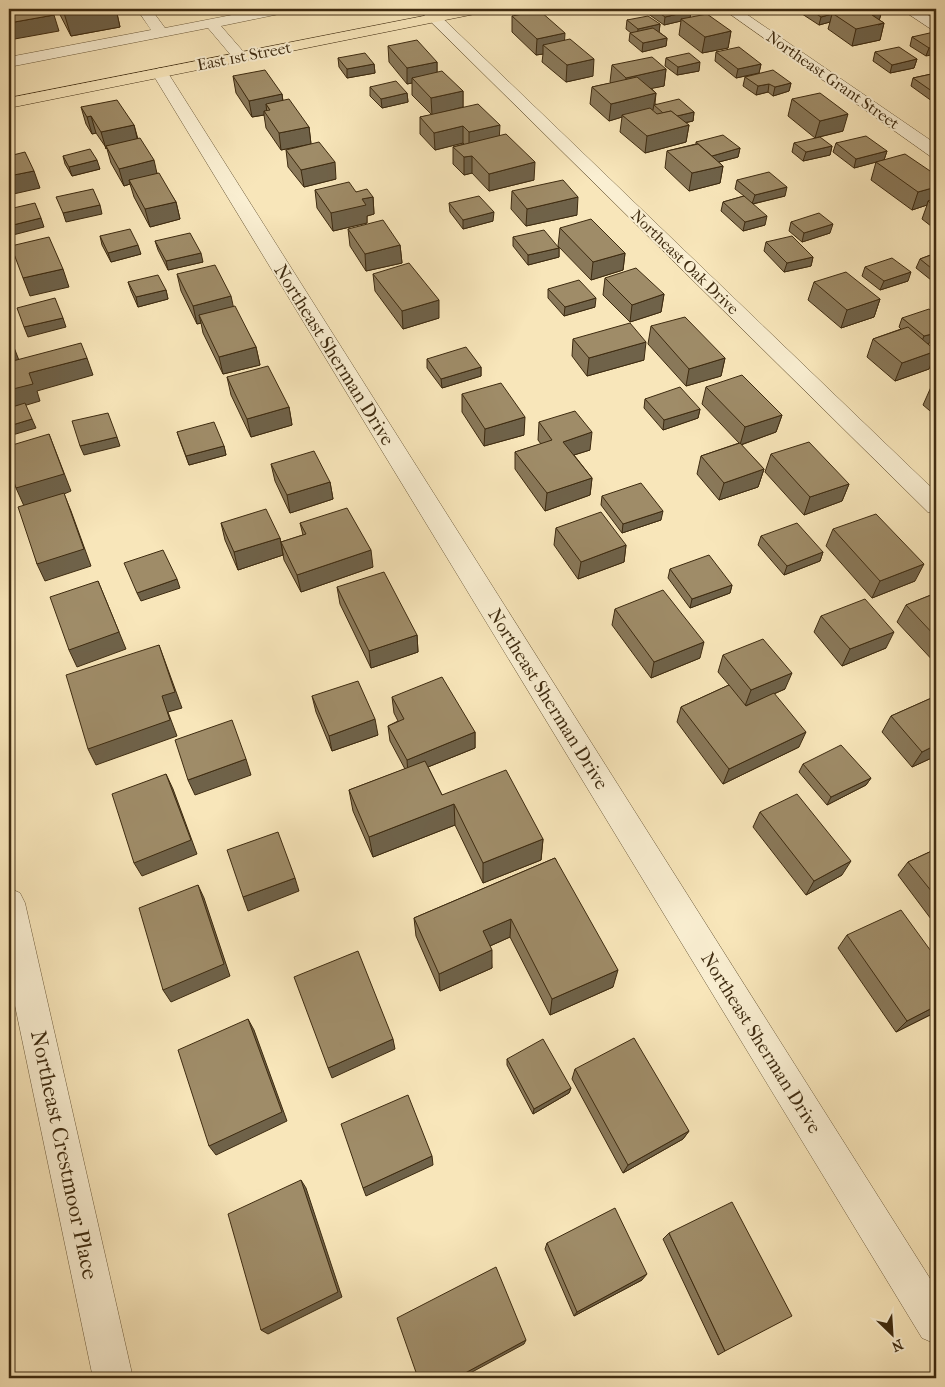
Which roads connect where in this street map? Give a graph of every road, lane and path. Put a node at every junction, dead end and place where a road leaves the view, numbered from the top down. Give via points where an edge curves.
1 (144, 9) edge
2 (284, 9) edge
3 (480, 9) edge
4 (730, 9) edge
5 (908, 9) edge
6 (430, 13) edge
7 (211, 23) junction
8 (936, 26) edge
9 (161, 33) junction
10 (240, 57) junction
11 (9, 62) edge
12 (160, 73) junction
13 (9, 103) edge
14 (936, 152) edge
15 (936, 506) edge
16 (9, 903) edge
17 (936, 1324) edge
18 (113, 1378) edge

1 - 9 street
2 - 7 street
3 - 6 main road, East 1st Street
4 - 14 street, Northeast Grant Street
5 - 8 street
6 - 10 main road, East 1st Street
6 - 15 street, Northeast Oak Drive
7 - 9 street
7 - 10 street
9 - 11 street
10 - 12 main road, East 1st Street
12 - 13 main road, East 1st Street
12 - 17 street, Northeast Sherman Drive
16 - 18 street, Northeast Crestmoor Place

